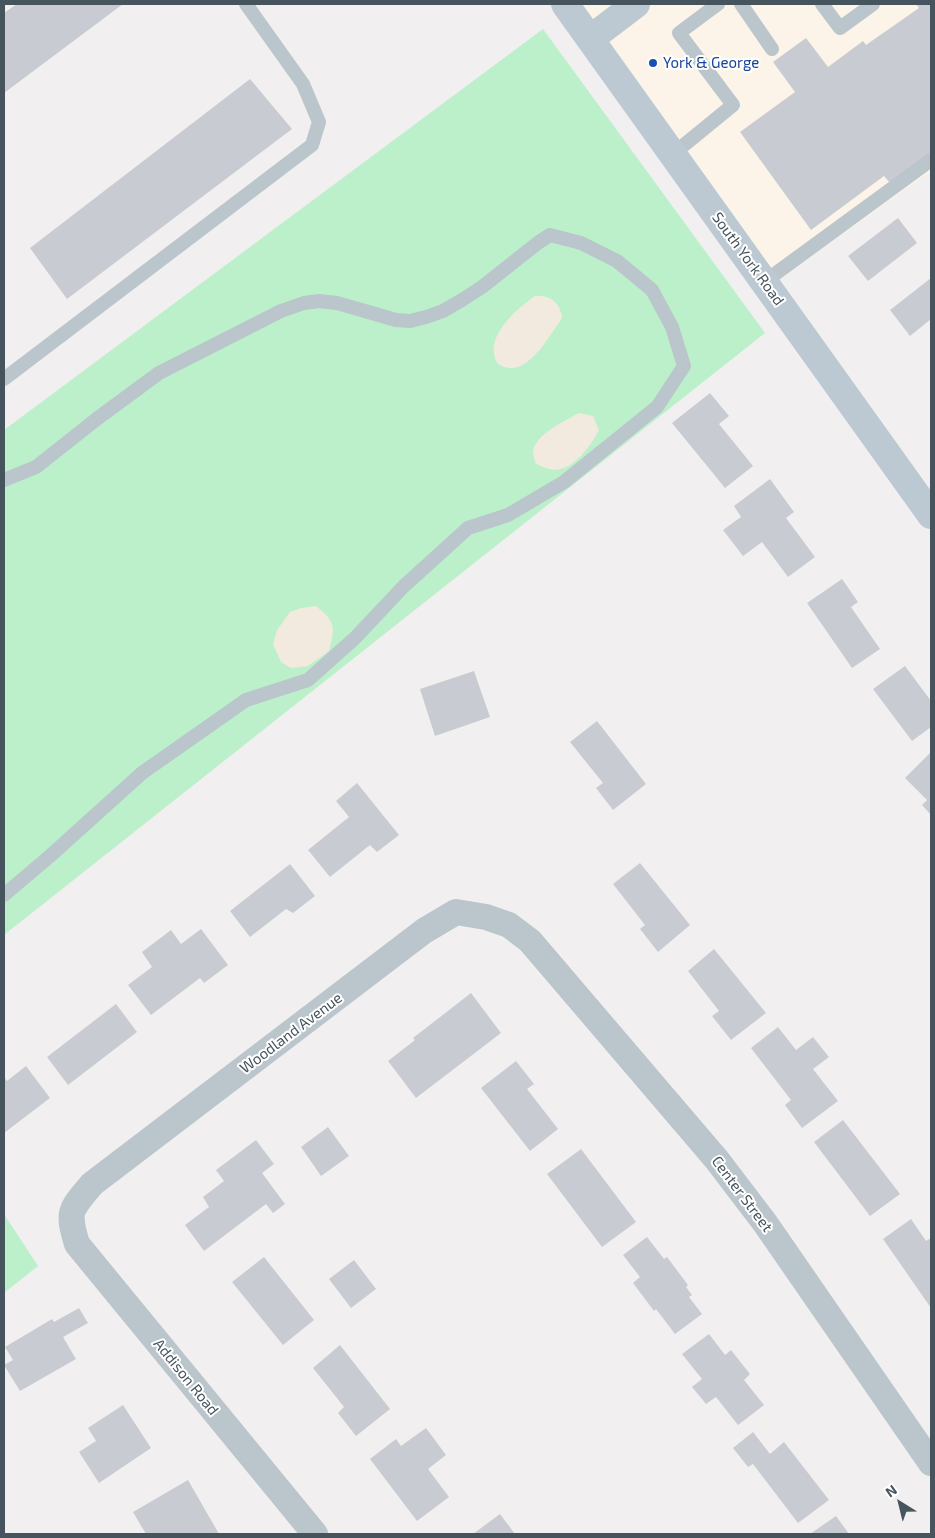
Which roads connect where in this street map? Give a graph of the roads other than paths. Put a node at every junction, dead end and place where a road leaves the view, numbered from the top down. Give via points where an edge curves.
1 (246, 4) edge
2 (564, 4) edge
3 (636, 4) edge
4 (718, 4) edge
5 (741, 4) edge
6 (822, 4) edge
7 (872, 4) edge
8 (590, 39) junction
9 (772, 49) dead end
10 (673, 154) junction
11 (931, 160) edge
12 (764, 282) junction
13 (4, 379) edge
14 (4, 480) edge
15 (931, 515) edge
16 (4, 896) edge
17 (530, 941) joint
18 (72, 1214) joint
19 (931, 1463) edge
20 (315, 1534) edge

1 - 13 lane via 303,84 319,122 312,144
2 - 8 main road, South York Road
3 - 8 main road
4 - 10 lane via 679,33 733,105
5 - 9 lane
6 - 7 lane via 840,28
8 - 10 main road, South York Road
10 - 12 main road, South York Road
11 - 12 lane
12 - 15 main road, South York Road
14 - 16 lane via 36,467 159,373 281,311 319,301 396,320 426,318 482,287 550,235 581,243 617,261 652,290 672,327 684,366 657,407 564,482 508,515 468,528 308,680 246,700 142,773
17 - 18 street, Woodland Avenue via 509,925 456,912 416,937 92,1184 74,1204
17 - 19 street, Center Street via 717,1160 765,1223
18 - 20 street, Addison Road via 70,1222 77,1244

